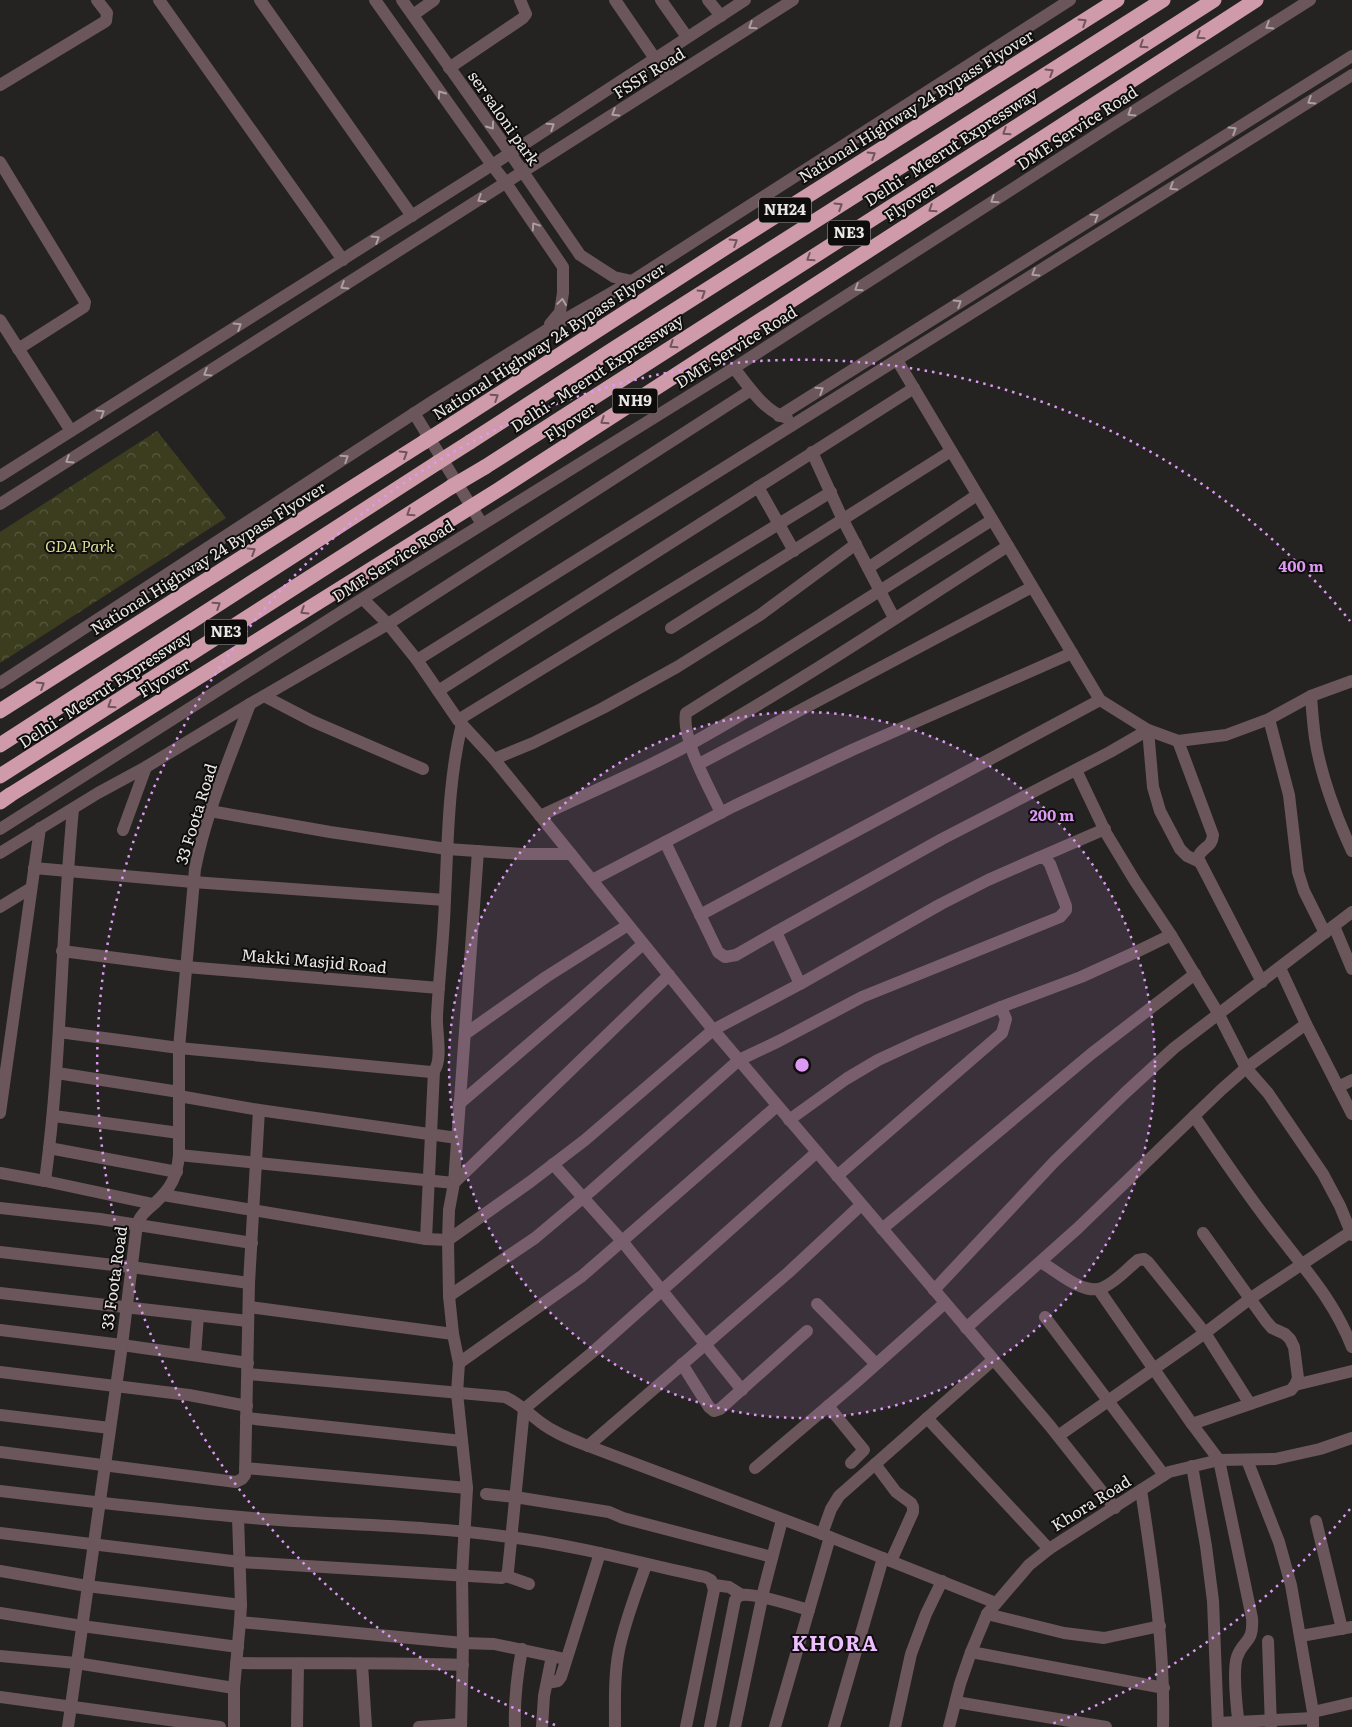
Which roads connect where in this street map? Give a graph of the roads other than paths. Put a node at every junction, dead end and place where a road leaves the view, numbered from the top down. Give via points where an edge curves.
1 (97, 0) edge
2 (159, 0) edge
3 (260, 0) edge
4 (375, 0) edge
5 (402, 0) edge
6 (434, 0) edge
7 (520, 0) edge
8 (615, 0) edge
9 (661, 0) edge
10 (708, 0) edge
11 (746, 0) edge
12 (793, 0) edge
13 (1070, 0) edge
14 (1117, 0) edge
15 (1164, 0) edge
16 (1214, 0) edge
17 (1256, 0) edge
18 (1310, 0) edge
19 (412, 14) junction
20 (721, 16) junction
21 (687, 37) junction
22 (656, 57) junction
23 (1352, 57) edge
24 (450, 68) junction
25 (1352, 75) edge
26 (669, 79) junction
27 (0, 85) edge
28 (510, 153) junction
29 (0, 162) edge
30 (492, 165) junction
31 (522, 172) junction
32 (506, 182) junction
33 (412, 216) junction
34 (343, 260) junction
35 (632, 281) junction
36 (939, 315) junction
37 (0, 320) edge
38 (948, 328) junction
39 (545, 331) junction
40 (18, 349) junction
41 (897, 360) junction
42 (734, 368) junction
43 (914, 388) junction
44 (751, 390) junction
45 (414, 414) junction
46 (779, 416) junction
47 (800, 421) junction
48 (71, 431) junction
49 (951, 451) junction
50 (812, 452) junction
51 (0, 476) edge
52 (758, 487) junction
53 (831, 492) junction
54 (977, 495) junction
55 (0, 504) edge
56 (843, 520) junction
57 (992, 520) junction
58 (482, 524) junction
59 (779, 524) junction
60 (856, 544) junction
61 (1008, 546) junction
62 (794, 551) junction
63 (868, 568) junction
64 (1032, 587) junction
65 (879, 591) junction
66 (364, 598) junction
67 (894, 618) junction
68 (388, 624) junction
69 (671, 628) dead end
70 (1072, 653) junction
71 (417, 660) junction
72 (1352, 681) edge
73 (0, 683) edge
74 (438, 691) junction
75 (264, 696) junction
76 (1311, 696) junction
77 (1100, 700) junction
78 (250, 704) junction
79 (0, 711) edge
80 (1268, 719) junction
81 (460, 722) junction
82 (1148, 730) junction
83 (1178, 741) junction
84 (690, 744) junction
85 (0, 745) edge
86 (494, 759) junction
87 (699, 764) junction
88 (146, 767) junction
89 (423, 769) dead end
90 (1076, 770) junction
91 (0, 776) edge
92 (5, 799) edge
93 (73, 810) junction
94 (210, 811) junction
95 (721, 813) junction
96 (540, 816) junction
97 (0, 828) edge
98 (40, 828) junction
99 (1104, 829) junction
100 (123, 830) dead end
101 (665, 842) junction
102 (447, 848) junction
103 (478, 851) junction
104 (1352, 852) edge
105 (0, 853) edge
106 (570, 854) junction
107 (1038, 858) junction
108 (1200, 862) junction
109 (34, 868) junction
110 (67, 871) junction
111 (592, 880) junction
112 (193, 882) junction
113 (31, 888) junction
114 (445, 900) junction
115 (0, 907) edge
116 (1352, 912) edge
117 (700, 915) junction
118 (628, 926) junction
119 (1330, 929) junction
120 (776, 932) junction
121 (1171, 935) junction
122 (643, 944) junction
123 (62, 951) junction
124 (186, 967) junction
125 (1280, 968) junction
126 (1352, 969) edge
127 (1195, 974) junction
128 (668, 975) junction
129 (1262, 982) junction
130 (800, 984) junction
131 (439, 988) junction
132 (1001, 1006) junction
133 (1218, 1013) junction
134 (1306, 1024) junction
135 (713, 1030) junction
136 (59, 1032) junction
137 (465, 1034) junction
138 (179, 1048) junction
139 (739, 1060) junction
140 (1246, 1068) junction
141 (434, 1071) junction
142 (56, 1073) junction
143 (1352, 1080) edge
144 (1338, 1087) junction
145 (1, 1090) edge
146 (179, 1094) junction
147 (459, 1104) junction
148 (777, 1106) junction
149 (259, 1110) junction
150 (0, 1113) edge
151 (1352, 1114) edge
152 (54, 1116) junction
153 (1194, 1116) junction
154 (789, 1120) junction
155 (179, 1133) junction
156 (431, 1135) junction
157 (457, 1138) junction
158 (49, 1148) junction
159 (816, 1152) junction
160 (179, 1154) junction
161 (256, 1162) junction
162 (553, 1164) junction
163 (177, 1172) junction
164 (0, 1174) edge
165 (837, 1176) junction
166 (45, 1180) junction
167 (429, 1180) junction
168 (454, 1183) junction
169 (163, 1195) junction
170 (583, 1197) junction
171 (153, 1204) junction
172 (862, 1205) junction
173 (0, 1208) edge
174 (254, 1210) junction
175 (137, 1224) junction
176 (882, 1229) junction
177 (1203, 1233) dead end
178 (1352, 1233) edge
179 (426, 1239) junction
180 (448, 1240) junction
181 (622, 1241) junction
182 (252, 1243) junction
183 (0, 1252) edge
184 (1042, 1262) junction
185 (1302, 1264) junction
186 (130, 1267) junction
187 (249, 1283) junction
188 (662, 1290) junction
189 (934, 1290) junction
190 (1099, 1290) junction
191 (0, 1293) edge
192 (449, 1296) junction
193 (1251, 1298) junction
194 (945, 1303) junction
195 (817, 1304) dead end
196 (126, 1307) junction
197 (249, 1307) junction
198 (198, 1316) junction
199 (1045, 1317) dead end
200 (248, 1321) junction
201 (966, 1328) junction
202 (0, 1330) edge
203 (807, 1331) dead end
204 (1205, 1333) junction
205 (453, 1334) junction
206 (705, 1343) junction
207 (122, 1345) junction
208 (1352, 1347) edge
209 (195, 1356) junction
210 (994, 1360) junction
211 (459, 1363) junction
212 (682, 1364) junction
213 (876, 1364) junction
214 (248, 1368) junction
215 (1154, 1368) junction
216 (1352, 1371) edge
217 (0, 1372) edge
218 (1295, 1385) junction
219 (116, 1386) junction
220 (742, 1390) junction
221 (457, 1392) junction
222 (1109, 1401) junction
223 (1250, 1404) junction
224 (828, 1406) junction
225 (524, 1409) junction
226 (247, 1412) junction
227 (0, 1415) edge
228 (928, 1418) junction
229 (1192, 1424) junction
230 (110, 1428) junction
231 (1058, 1436) junction
232 (1352, 1438) edge
233 (462, 1441) junction
234 (588, 1446) junction
235 (0, 1452) edge
236 (1219, 1460) junction
237 (1248, 1460) junction
238 (851, 1463) dead end
239 (875, 1464) junction
240 (105, 1466) junction
241 (1192, 1466) junction
242 (245, 1468) junction
243 (755, 1468) dead end
244 (1164, 1476) junction
245 (467, 1488) junction
246 (1141, 1490) junction
247 (0, 1491) edge
248 (486, 1494) dead end
249 (515, 1497) junction
250 (99, 1503) junction
251 (1114, 1508) junction
252 (238, 1517) junction
253 (782, 1520) junction
254 (1316, 1521) dead end
255 (465, 1531) junction
256 (0, 1533) edge
257 (826, 1536) junction
258 (511, 1537) junction
259 (93, 1545) junction
260 (1048, 1549) junction
261 (600, 1553) junction
262 (772, 1557) junction
263 (887, 1559) junction
264 (240, 1562) junction
265 (646, 1565) junction
266 (0, 1571) edge
267 (462, 1576) junction
268 (506, 1576) junction
269 (942, 1581) junction
270 (529, 1584) dead end
271 (714, 1585) junction
272 (87, 1586) junction
273 (742, 1595) junction
274 (762, 1598) junction
275 (996, 1602) junction
276 (241, 1605) junction
277 (809, 1610) junction
278 (0, 1613) edge
279 (987, 1614) junction
280 (240, 1622) junction
281 (82, 1626) junction
282 (1160, 1626) junction
283 (1347, 1628) edge
284 (1301, 1636) junction
285 (1268, 1641) dead end
286 (463, 1643) junction
287 (238, 1647) junction
288 (522, 1649) junction
289 (971, 1652) junction
290 (0, 1656) edge
291 (552, 1656) junction
292 (566, 1659) junction
293 (76, 1663) junction
294 (236, 1664) junction
295 (298, 1664) junction
296 (362, 1664) junction
297 (463, 1664) junction
298 (547, 1684) junction
299 (234, 1688) junction
300 (1164, 1688) junction
301 (0, 1697) edge
302 (956, 1702) junction
303 (1352, 1703) edge
304 (70, 1706) junction
305 (1313, 1719) edge
306 (1271, 1724) edge
307 (461, 1725) edge
308 (1218, 1725) edge
309 (1238, 1725) edge
310 (68, 1727) edge
311 (213, 1727) edge
312 (220, 1727) edge
313 (234, 1727) edge
314 (297, 1727) edge
315 (366, 1727) edge
316 (419, 1727) edge
317 (515, 1727) edge
318 (542, 1727) edge
319 (614, 1727) edge
320 (686, 1727) edge
321 (710, 1727) edge
322 (735, 1727) edge
323 (775, 1727) edge
324 (834, 1727) edge
325 (895, 1727) edge
326 (949, 1727) edge
327 (1106, 1727) edge
328 (1163, 1727) edge

1 - 27 street via 107,13 106,21
2 - 34 street
3 - 33 street
30 -> 4 street
5 - 19 street, ser saloni park
6 - 19 street
7 - 24 street via 526,14 523,18
8 - 22 street
9 - 21 street
10 - 20 street
11 - 20 street, FSSF Road
12 -> 26 street, FSSF Road
13 - 35 street
79 -> 14 highway, National Highway 24 Bypass Flyover / NH24, bridge
85 -> 15 highway, Delhi - Meerut Expressway / NE3, bridge via 615,348
16 -> 91 highway, Delhi - Meerut Expressway / NE3, bridge
17 -> 92 highway, Flyover / NH9, bridge via 498,490
18 -> 42 street, DME Service Road
19 - 24 street, ser saloni park
20 - 21 street, FSSF Road
21 - 22 street, FSSF Road
22 - 26 street
28 -> 22 street, FSSF Road
36 -> 23 street
24 -> 28 street, ser saloni park
25 -> 38 street
26 -> 31 street, FSSF Road
28 - 30 street, FSSF Road
28 - 31 street, ser saloni park
29 - 40 street via 85,302 84,308
30 - 32 street
30 - 33 street, FSSF Road
31 - 32 street, FSSF Road
31 - 35 street, ser saloni park via 580,255 614,277
39 -> 32 street via 560,312 563,267
32 -> 55 street, FSSF Road
34 -> 33 street, FSSF Road
48 -> 34 street, FSSF Road
35 - 39 street
36 - 38 street
46 -> 36 street
37 - 40 street
38 - 41 street
39 - 45 street
40 - 48 street
41 - 43 street
41 - 47 street
42 - 44 street
42 - 58 street, DME Service Road
43 - 49 street
43 - 50 street
44 - 46 street
44 - 68 street
45 - 58 street
73 -> 45 street
46 - 47 street
47 - 71 street
48 - 51 street, FSSF Road
49 - 54 street
49 - 56 street
50 - 52 street
50 - 53 street
52 - 59 street
52 - 74 street
53 - 56 street
53 - 59 street
54 - 57 street
54 - 63 street
56 - 60 street
56 - 62 street
57 - 61 street
57 - 65 street
58 - 66 street, DME Service Road
59 - 62 street
59 - 81 street
60 - 63 street
60 - 86 street via 760,615 677,667 594,713
61 - 64 street
61 - 67 street
62 - 69 street
63 - 65 street
64 - 70 street
64 - 87 street
65 - 67 street
65 - 84 street via 692,708 685,718
66 - 68 street
66 - 97 street, DME Service Road
67 - 84 street via 771,697
68 - 71 street
68 - 75 street
70 - 77 street
70 - 95 street via 852,750
71 - 74 street
72 - 76 street
74 - 81 street
75 - 78 street
75 - 89 street via 312,721
76 - 80 street
76 - 104 street via 1322,770
77 - 82 street
77 - 117 street
78 - 88 street
78 - 94 street, 33 Foota Road
80 - 83 street via 1226,735
80 - 119 street via 1289,795 1298,872 1304,891
81 - 86 street
81 - 102 street
82 - 83 street
82 - 90 street
82 - 108 street via 1153,787 1160,811 1180,849
83 - 108 street via 1213,835 1210,846 1198,857
84 - 87 street
84 - 96 street
86 - 96 street
87 - 95 street
88 - 93 street
88 - 100 street
90 - 99 street
90 - 120 street via 942,839
93 - 98 street
93 - 110 street
94 - 102 street
94 - 112 street, 33 Foota Road via 198,850
95 - 101 street
96 - 106 street
98 - 105 street
98 - 109 street
99 - 107 street
99 - 121 street
101 - 111 street
101 - 117 street
102 - 103 street
102 - 114 street
103 - 106 street
103 - 137 street
106 - 111 street
107 - 130 street via 941,904
107 - 139 street via 1045,858 1050,864 1063,897 1066,910 1060,917 862,997
108 - 129 street
109 - 110 street
109 - 113 street
110 - 112 street
110 - 123 street
111 - 118 street
112 - 114 street
112 - 124 street, 33 Foota Road
113 - 115 street
113 - 145 street
114 - 131 street
116 - 119 street
117 - 120 street via 718,952 725,957 736,955
118 - 122 street
118 - 137 street via 546,977
119 - 125 street
119 - 126 street
120 - 130 street
121 - 127 street
121 - 132 street via 1081,977
122 - 128 street
122 - 147 street
123 - 124 street, Makki Masjid Road
123 - 136 street
124 - 131 street, Makki Masjid Road
124 - 138 street, 33 Foota Road
125 - 129 street
125 - 134 street
127 - 133 street
127 - 176 street via 1091,1054
128 - 135 street
128 - 168 street
129 - 133 street
130 - 135 street
131 - 141 street via 438,1063
132 - 154 street via 878,1060
132 - 165 street via 1006,1019 1002,1033
133 - 140 street
133 - 189 street via 1174,1048 1054,1162
134 - 140 street
134 - 144 street
135 - 139 street
135 - 162 street
136 - 138 street
136 - 142 street
137 - 147 street
138 - 141 street
138 - 146 street, 33 Foota Road
139 - 148 street
139 - 170 street
140 - 153 street
140 - 178 street via 1268,1093 1323,1174
141 - 156 street
142 - 146 street
142 - 152 street
143 - 144 street
144 - 151 street
145 - 150 street
146 - 149 street
146 - 155 street, 33 Foota Road
147 - 157 street
148 - 154 street
148 - 181 street
149 - 156 street
149 - 161 street
152 - 155 street
152 - 158 street
153 - 184 street
153 - 185 street
154 - 159 street
155 - 160 street, 33 Foota Road
156 - 157 street
156 - 167 street
157 - 168 street
158 - 163 street
158 - 166 street
159 - 165 street
159 - 188 street
160 - 161 street
160 - 163 street, 33 Foota Road
161 - 167 street
161 - 174 street
162 - 170 street
162 - 180 street
163 - 169 street, 33 Foota Road
164 - 166 street
165 - 172 street
166 - 171 street
167 - 168 street
167 - 179 street
168 - 180 street
169 - 171 street, 33 Foota Road
169 - 174 street
170 - 181 street
170 - 192 street via 535,1238
171 - 175 street, 33 Foota Road via 141,1214
172 - 176 street
172 - 206 street
173 - 175 street
174 - 179 street
174 - 182 street
175 - 182 street
175 - 186 street, 33 Foota Road
176 - 189 street
177 - 193 street
178 - 185 street
179 - 180 street
180 - 192 street
181 - 188 street
181 - 211 street via 582,1276
182 - 187 street
183 - 186 street
184 - 190 street via 1083,1289
184 - 201 street
185 - 193 street
185 - 208 street via 1327,1297
186 - 187 street
186 - 196 street, 33 Foota Road
187 - 197 street
188 - 206 street
188 - 225 street
189 - 194 street
190 - 204 street via 1138,1260 1144,1259
190 - 215 street
191 - 196 street
192 - 205 street
193 - 204 street
193 - 218 street via 1272,1328 1290,1339 1298,1378
194 - 201 street
194 - 213 street
195 - 213 street
196 - 198 street
196 - 207 street, 33 Foota Road
197 - 200 street
197 - 205 street
198 - 200 street
198 - 209 street
199 - 222 street
200 - 214 street
201 - 210 street
202 - 207 street
203 - 220 street
204 - 215 street
204 - 223 street
205 - 211 street
206 - 212 street
206 - 220 street
207 - 209 street
207 - 219 street, 33 Foota Road
209 - 214 street
210 - 228 street
210 - 231 street
211 - 221 street
212 - 220 street via 714,1411 720,1410
212 - 234 street
213 - 224 street
214 - 221 street
214 - 226 street
215 - 222 street
215 - 229 street
216 - 218 street
217 - 219 street
218 - 223 street via 1291,1390
219 - 226 street via 189,1394
219 - 230 street, 33 Foota Road
221 - 225 street via 505,1397
221 - 233 street
222 - 231 street
222 - 244 street
223 - 229 street
224 - 238 street via 864,1450
224 - 243 street
225 - 234 street via 542,1424
225 - 249 street
226 - 233 street
226 - 242 street
227 - 230 street
228 - 239 street
228 - 260 street
229 - 236 street
230 - 240 street, 33 Foota Road
231 - 251 street
232 - 237 street, Khora Road via 1275,1459
233 - 245 street
234 - 253 street
235 - 240 street
236 - 237 street, Khora Road
236 - 241 street, Khora Road
236 - 309 street via 1253,1630 1237,1655 1235,1665
237 - 284 street via 1279,1542
239 - 257 street via 839,1496 831,1509
239 - 263 street via 896,1492 913,1507
240 - 242 street via 236,1482 245,1475
240 - 250 street, 33 Foota Road
241 - 244 street, Khora Road
241 - 308 street via 1213,1601
242 - 245 street
244 - 246 street, Khora Road
245 - 255 street
246 - 251 street, Khora Road
246 - 282 street
247 - 250 street
248 - 249 street
249 - 258 street
249 - 262 street via 609,1512
250 - 252 street
250 - 259 street, 33 Foota Road
251 - 260 street, Khora Road
252 - 255 street
252 - 264 street
253 - 257 street
253 - 262 street
254 - 283 street
255 - 258 street
255 - 267 street
256 - 259 street
257 - 263 street
257 - 277 street
258 - 261 street
258 - 268 street
259 - 264 street
259 - 272 street, 33 Foota Road
260 - 275 street, Khora Road
261 - 265 street
261 - 292 street
262 - 274 street
263 - 269 street
263 - 324 street
264 - 267 street
264 - 276 street
265 - 271 street via 705,1577
265 - 319 street via 619,1651
266 - 272 street
267 - 268 street
267 - 286 street
268 - 270 street
269 - 275 street
269 - 325 street via 911,1654
271 - 273 street via 729,1587
271 - 320 street
272 - 276 street
272 - 281 street, 33 Foota Road
273 - 274 street
273 - 321 street via 735,1600
274 - 277 street
274 - 322 street
275 - 279 street, Khora Road
276 - 280 street
277 - 323 street
278 - 281 street
279 - 282 street via 1064,1633 1104,1638
279 - 289 street, Khora Road
280 - 286 street
280 - 287 street
281 - 287 street
281 - 293 street, 33 Foota Road
282 - 300 street
283 - 284 street
284 - 305 street
285 - 306 street
286 - 288 street
286 - 297 street
287 - 294 street
288 - 291 street
288 - 317 street via 516,1682
289 - 300 street
289 - 302 street, Khora Road
290 - 293 street
291 - 292 street
291 - 298 street
292 - 298 street via 558,1681
293 - 299 street
293 - 304 street, 33 Foota Road
294 - 295 street
294 - 299 street
295 - 296 street
295 - 314 street
296 - 297 street
296 - 315 street
297 - 307 street
298 - 318 street
299 - 313 street
300 - 328 street
301 - 304 street
302 - 326 street, Khora Road
302 - 327 street
303 - 305 street
304 - 310 street, 33 Foota Road
304 - 311 street
305 - 306 street
306 - 309 street
307 - 316 street
308 - 309 street
311 - 312 street

